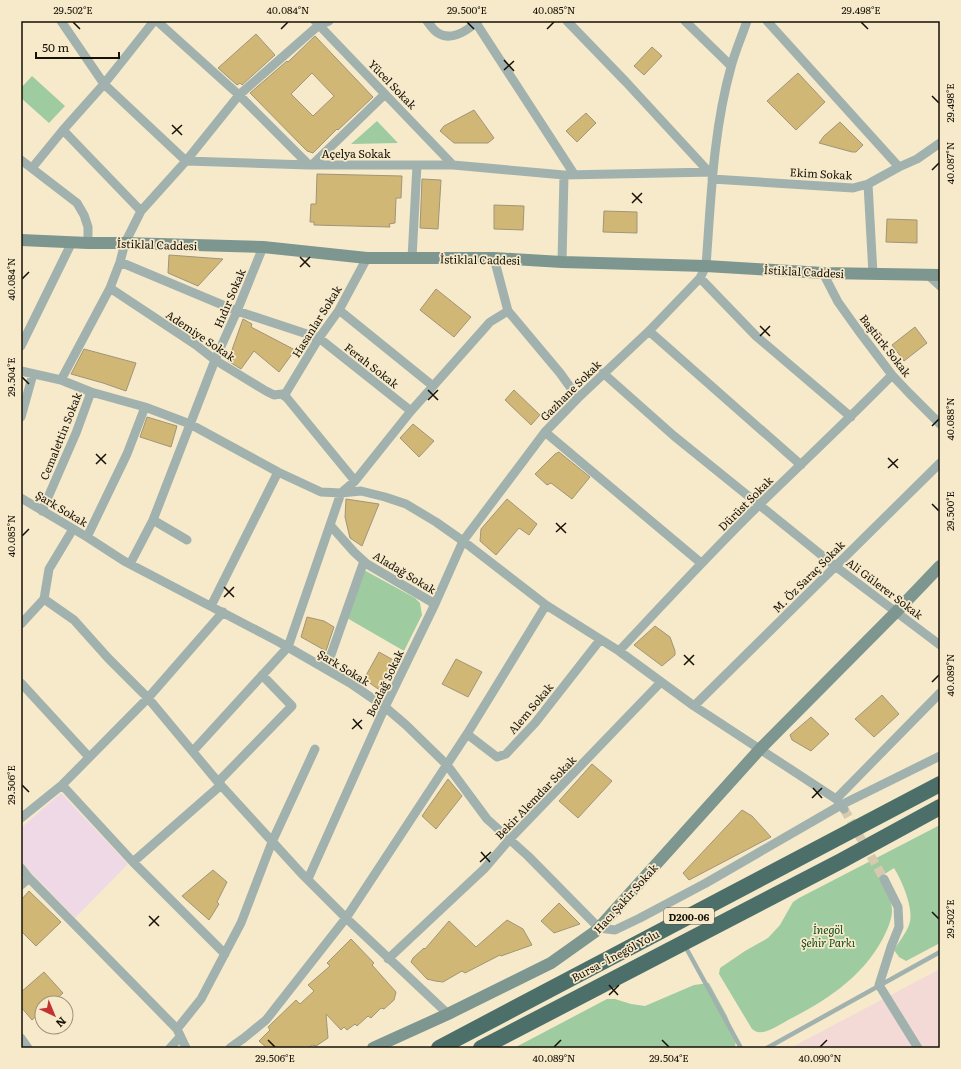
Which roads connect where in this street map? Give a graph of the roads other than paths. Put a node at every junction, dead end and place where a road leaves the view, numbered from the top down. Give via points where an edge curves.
1 (62, 21) edge
2 (156, 21) edge
3 (329, 21) edge
4 (427, 21) edge
5 (567, 21) edge
6 (685, 21) edge
7 (747, 21) edge
8 (767, 21) edge
9 (478, 22) edge
10 (317, 23) edge
11 (731, 66) junction
12 (104, 84) junction
13 (385, 94) junction
14 (239, 95) junction
15 (63, 130) junction
16 (940, 142) edge
17 (21, 160) edge
18 (186, 161) junction
19 (311, 165) junction
20 (417, 165) junction
21 (453, 165) junction
22 (899, 167) junction
23 (32, 168) junction
24 (564, 174) junction
25 (574, 174) junction
26 (712, 174) junction
27 (868, 184) junction
28 (141, 211) junction
29 (21, 240) edge
30 (72, 242) junction
31 (88, 243) junction
32 (125, 243) junction
33 (263, 248) junction
34 (367, 258) junction
35 (412, 258) junction
36 (494, 258) junction
37 (120, 262) junction
38 (562, 262) junction
39 (706, 266) junction
40 (823, 273) junction
41 (873, 274) junction
42 (934, 275) edge
43 (700, 278) junction
44 (940, 286) edge
45 (110, 288) junction
46 (339, 310) junction
47 (237, 311) junction
48 (508, 311) junction
49 (649, 331) junction
50 (319, 338) junction
51 (21, 346) edge
52 (215, 360) junction
53 (21, 371) edge
54 (33, 374) junction
55 (603, 374) junction
56 (892, 375) junction
57 (61, 380) junction
58 (433, 386) junction
59 (91, 392) junction
60 (283, 395) junction
61 (578, 398) junction
62 (146, 407) junction
63 (411, 410) junction
64 (21, 417) edge
65 (852, 417) junction
66 (190, 424) junction
67 (940, 424) edge
68 (544, 432) junction
69 (940, 463) edge
70 (801, 465) junction
71 (278, 472) junction
72 (355, 481) junction
73 (341, 493) junction
74 (21, 498) edge
75 (759, 505) junction
76 (42, 511) junction
77 (153, 520) junction
78 (330, 525) junction
79 (73, 529) junction
80 (87, 537) junction
81 (187, 540) dead end
82 (463, 541) junction
83 (364, 560) junction
84 (701, 563) junction
85 (130, 564) junction
86 (835, 566) junction
87 (940, 566) edge
88 (44, 599) junction
89 (435, 604) junction
90 (546, 605) junction
91 (211, 606) junction
92 (896, 611) junction
93 (223, 612) junction
94 (21, 624) edge
95 (600, 640) junction
96 (940, 645) edge
97 (288, 647) junction
98 (619, 651) junction
99 (326, 669) junction
100 (262, 675) junction
101 (661, 682) junction
102 (21, 683) edge
103 (940, 693) edge
104 (148, 698) junction
105 (694, 706) junction
106 (385, 707) junction
107 (467, 734) junction
108 (315, 749) dead end
109 (760, 749) junction
110 (193, 751) junction
111 (940, 756) edge
112 (89, 757) junction
113 (447, 765) junction
114 (219, 783) junction
115 (940, 784) edge
116 (62, 785) junction
117 (841, 804) junction
118 (940, 807) edge
119 (21, 818) edge
120 (509, 840) junction
121 (272, 842) junction
122 (134, 862) junction
123 (21, 868) edge
124 (29, 878) junction
125 (884, 879) tunnel mouth
126 (308, 880) junction
127 (21, 885) edge
128 (346, 918) junction
129 (599, 928) junction
130 (684, 943) junction
131 (940, 952) edge
132 (225, 954) junction
133 (388, 959) junction
134 (879, 986) junction
135 (448, 1014) junction
136 (179, 1033) junction
137 (21, 1038) edge
138 (28, 1048) edge
139 (170, 1048) edge
140 (186, 1048) edge
141 (230, 1048) edge
142 (373, 1048) edge
143 (439, 1048) edge
144 (481, 1048) edge
145 (741, 1048) edge
146 (767, 1048) edge
147 (918, 1048) edge

1 - 12 street
2 - 12 street
2 - 14 street
3 - 10 street
4 - 9 street via 437,33 448,36 459,35
5 - 26 street
6 - 11 street
7 - 11 street
8 - 22 street
9 - 25 street
10 - 13 street, Yücel Sokak
10 - 14 street
11 - 26 street via 717,130
12 - 15 street
12 - 18 street
13 - 19 street
13 - 21 street, Yücel Sokak
14 - 18 street
14 - 19 street
15 - 23 street
15 - 28 street
16 - 22 street, Ekim Sokak via 916,159
17 - 23 street
18 - 19 street, Açelya Sokak
18 - 28 street
19 - 20 street, Açelya Sokak
20 - 21 street, Açelya Sokak
20 - 35 street
21 - 24 street, Açelya Sokak
22 - 27 street, Ekim Sokak
23 - 31 street via 77,203 88,227
24 - 25 street, Açelya Sokak
24 - 38 street
25 - 26 street, Açelya Sokak
26 - 27 street, Ekim Sokak via 853,188
26 - 39 street
27 - 41 street
28 - 32 street
29 - 30 main road, İstiklal Caddesi
30 - 31 main road, İstiklal Caddesi
30 - 51 street
31 - 32 main road, İstiklal Caddesi
32 - 33 main road, İstiklal Caddesi
32 - 37 street
33 - 34 main road, İstiklal Caddesi
33 - 47 street, Hıdır Sokak
34 - 35 main road, İstiklal Caddesi
34 - 46 street, Hasanlar Sokak
35 - 36 main road, İstiklal Caddesi
36 - 38 main road, İstiklal Caddesi
36 - 48 street
37 - 45 street
37 - 47 street, Ferah Sokak
38 - 39 main road, İstiklal Caddesi
39 - 40 main road, İstiklal Caddesi
39 - 43 street, Gazhane Sokak
40 - 41 main road, İstiklal Caddesi
40 - 56 street, Baştürk Sokak via 838,302
41 - 42 main road, İstiklal Caddesi
42 - 44 street
43 - 49 street, Gazhane Sokak
43 - 65 street via 756,336
45 - 52 street, Ademiye Sokak
45 - 57 street
46 - 50 street, Hasanlar Sokak
46 - 58 street
47 - 50 street, Ferah Sokak
47 - 52 street, Hıdır Sokak
48 - 58 street via 490,322
48 - 61 street
49 - 55 street, Gazhane Sokak
49 - 70 street
50 - 60 street, Hasanlar Sokak
50 - 63 street, Ferah Sokak
52 - 60 street, Ademiye Sokak via 266,391 274,395
52 - 66 street, Hıdır Sokak
53 - 54 street
54 - 57 street
54 - 64 street
55 - 61 street, Gazhane Sokak
55 - 75 street, Ali Gülerer Sokak
56 - 65 street, Dürüst Sokak
56 - 67 street, Baştürk Sokak
57 - 59 street
58 - 63 street
59 - 62 street
59 - 76 street, Cemalettin Sokak
60 - 72 street
61 - 68 street, Gazhane Sokak
62 - 66 street
62 - 80 street via 127,454
63 - 72 street
65 - 70 street, Dürüst Sokak
66 - 71 street
66 - 77 street, Hıdır Sokak
68 - 82 street, Gazhane Sokak
68 - 84 street
69 - 86 street, M. Öz Saraç Sokak
70 - 75 street, Dürüst Sokak
71 - 73 street via 321,492
71 - 91 street
72 - 73 street
73 - 78 street
73 - 82 street via 361,491 406,504
74 - 76 street, Şark Sokak
75 - 84 street, Dürüst Sokak
75 - 86 street, Ali Gülerer Sokak
76 - 79 street, Şark Sokak
77 - 81 street
77 - 85 street, Hıdır Sokak
78 - 83 street, Aladağ Sokak
78 - 97 street
79 - 80 street, Şark Sokak
79 - 88 street via 49,569
80 - 85 street, Şark Sokak
82 - 89 street, Bozdağ Sokak
82 - 90 street
83 - 89 street, Aladağ Sokak
83 - 99 street
84 - 98 street, Dürüst Sokak
85 - 91 street, Şark Sokak
86 - 92 street, Ali Gülerer Sokak
86 - 105 street, M. Öz Saraç Sokak
87 - 92 main road, Hacı Şakir Sokak
88 - 94 street
88 - 104 street via 74,620
89 - 106 street, Bozdağ Sokak
90 - 95 street
90 - 107 street
91 - 93 street, Şark Sokak
92 - 96 street, Ali Gülerer Sokak
92 - 109 main road, Hacı Şakir Sokak
93 - 97 street, Şark Sokak
93 - 104 street
95 - 98 street
95 - 107 street, Alem Sokak via 535,723 506,754 497,757
97 - 99 street, Şark Sokak
97 - 100 street
98 - 101 street
99 - 106 street, Şark Sokak
100 - 110 street
100 - 114 street via 292,706
101 - 105 street
101 - 120 street, Bekir Alemdar Sokak
102 - 112 street
103 - 117 street
104 - 110 street
104 - 112 street
105 - 109 street
106 - 113 street, Şark Sokak
106 - 126 street, Bozdağ Sokak
107 - 113 street
108 - 121 street
109 - 117 street
109 - 129 main road, Hacı Şakir Sokak
110 - 114 street
111 - 117 street
112 - 116 street
113 - 120 street, Şark Sokak via 487,819
113 - 128 street
114 - 121 street
114 - 122 street
115 - 143 highway, Bursa - İnegöl Yolu / D200-06
116 - 119 street
116 - 122 street
117 - 129 street via 706,883 640,918 615,930
118 - 130 highway, Bursa - İnegöl Yolu / D200-06
120 - 129 street, Şark Sokak
120 - 133 street, Bekir Alemdar Sokak via 484,869
121 - 126 street
121 - 132 street via 241,923
122 - 132 street
123 - 124 street
124 - 127 street
124 - 136 street
125 - 134 street via 898,907 899,927
126 - 128 street
128 - 133 street
128 - 141 street via 266,1020
129 - 135 main road, Hacı Şakir Sokak via 551,963
130 - 144 highway, Bursa - İnegöl Yolu / D200-06
130 - 145 lane
131 - 134 lane
132 - 136 street
133 - 135 street
134 - 146 lane
134 - 147 street
135 - 142 main road, Hacı Şakir Sokak
136 - 139 street
136 - 140 street
137 - 138 street

